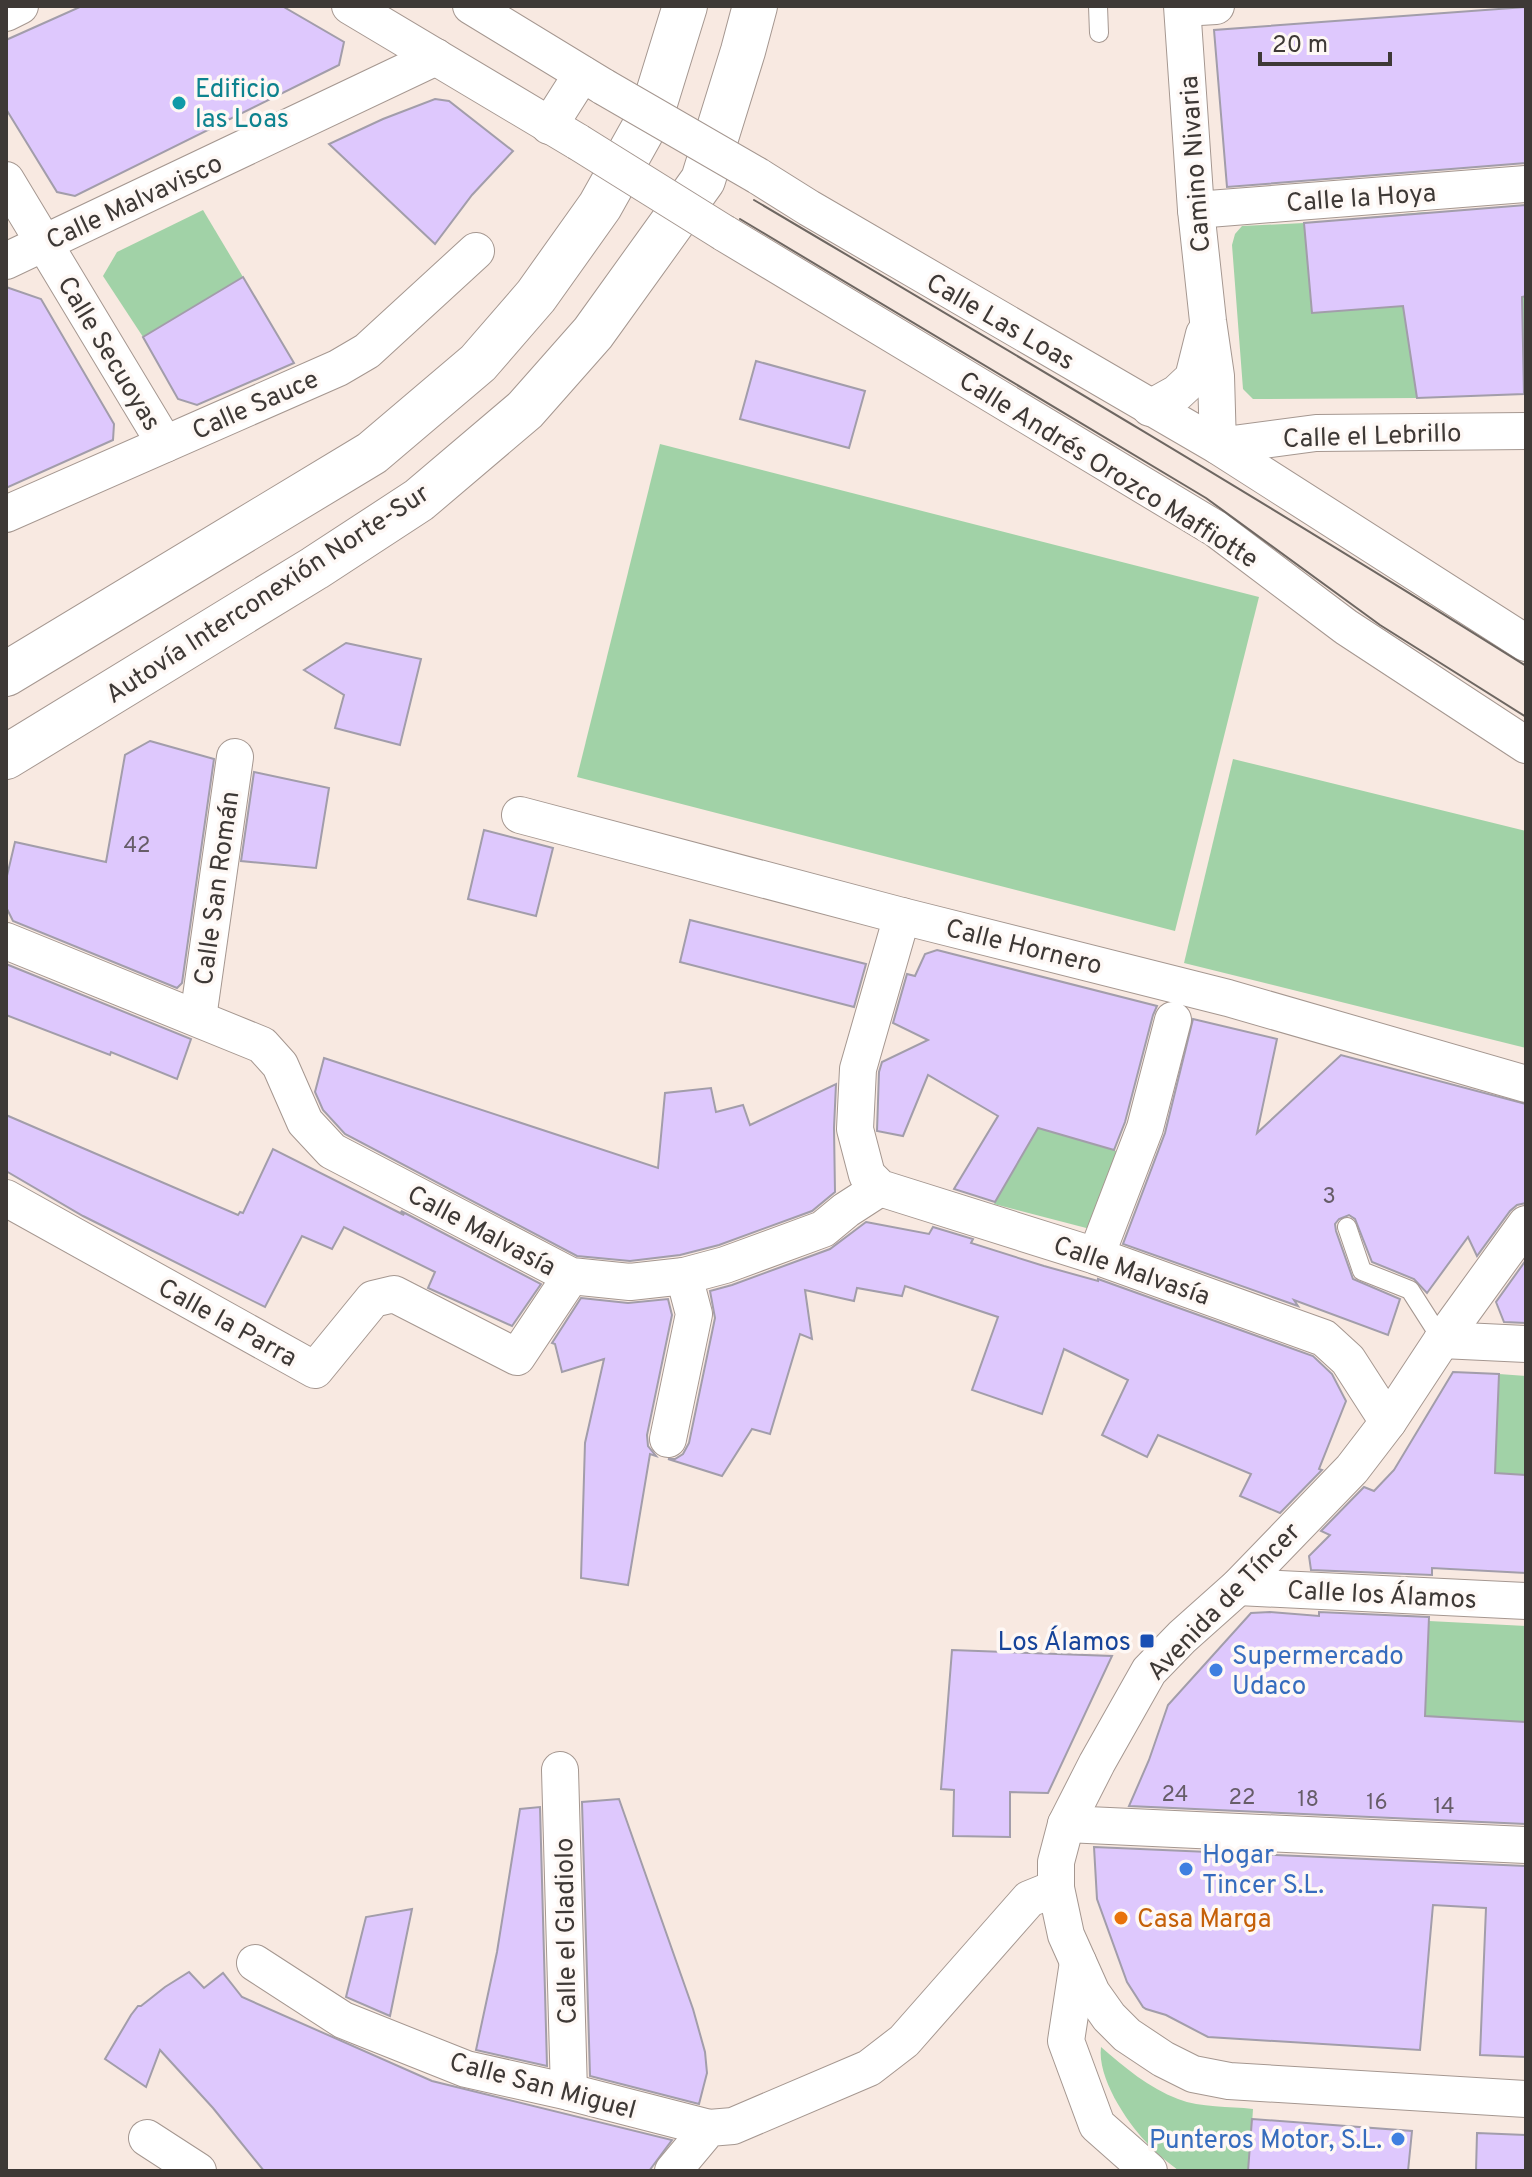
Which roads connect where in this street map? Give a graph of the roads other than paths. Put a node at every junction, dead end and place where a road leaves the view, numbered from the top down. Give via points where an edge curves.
1 (20, 6) edge
2 (350, 6) edge
3 (471, 6) edge
4 (685, 6) edge
5 (755, 6) edge
6 (1098, 6) edge
7 (1194, 7) edge
8 (6, 13) edge
9 (1099, 33) dead end
10 (436, 57) junction
11 (593, 81) junction
12 (563, 134) junction
13 (6, 180) edge
14 (1526, 184) edge
15 (1196, 210) junction
16 (44, 244) junction
17 (476, 251) dead end
18 (6, 261) edge
19 (1208, 321) junction
20 (1150, 408) junction
21 (1526, 431) edge
22 (165, 444) junction
23 (1218, 446) junction
24 (6, 514) edge
25 (1526, 643) edge
26 (6, 674) edge
27 (1526, 745) edge
28 (6, 757) edge
29 (235, 757) dead end
30 (520, 815) dead end
31 (902, 916) junction
32 (6, 941) edge
33 (198, 1018) junction
34 (1173, 1020) dead end
35 (1526, 1084) edge
36 (880, 1188) junction
37 (6, 1198) edge
38 (1526, 1224) edge
39 (1347, 1227) dead end
40 (1096, 1256) junction
41 (571, 1276) junction
42 (684, 1276) junction
43 (1442, 1340) junction
44 (1526, 1344) edge
45 (1388, 1422) junction
46 (668, 1439) dead end
47 (1238, 1587) junction
48 (1526, 1601) edge
49 (560, 1770) dead end
50 (1066, 1824) junction
51 (1526, 1845) edge
52 (1056, 1888) junction
53 (1078, 1962) junction
54 (255, 1963) dead end
55 (569, 2092) junction
56 (1526, 2099) edge
57 (709, 2128) junction
58 (147, 2138) dead end
59 (198, 2171) edge
60 (673, 2171) edge
61 (1149, 2171) edge

1 - 8 street
2 - 10 street
3 - 11 street, Calle Las Loas
4 - 26 highway via 652,113 600,206 536,296 478,363 372,453
5 - 28 highway, Autovía Interconexión Norte-Sur via 703,180 593,333 525,410 419,500
6 - 9 lane
7 - 15 street, Camino Nivaria
10 - 12 street
10 - 16 street, Calle Malvavisco
11 - 12 street
11 - 20 street, Calle Las Loas, bridge
12 - 27 street, Calle Andrés Orozco Maffiotte, bridge via 1216,529 1346,627
13 - 16 street, Calle Secuoyas
14 - 15 street, Calle la Hoya
15 - 19 street, Camino Nivaria
16 - 18 street, Calle Malvavisco
16 - 22 street, Calle Secuoyas
17 - 22 street, Calle Sauce via 367,351
19 - 20 street, Camino Nivaria via 1193,378
19 - 23 street, Camino Nivaria
20 - 23 street, Calle Las Loas
21 - 23 street, Calle el Lebrillo via 1316,433
22 - 24 street, Calle Sauce
23 - 25 street, Calle Las Loas
29 - 33 street, Calle San Román
30 - 31 street, Calle Hornero
31 - 35 street, Calle Hornero via 1228,998
31 - 36 street via 858,1069 855,1129 867,1175
32 - 33 street, Calle Malvasía
33 - 41 street, Calle Malvasía via 262,1045 280,1065 305,1122 332,1151
34 - 40 street via 1145,1128
36 - 40 street, Calle Malvasía
36 - 42 street, Calle Malvasía via 823,1229
37 - 41 street, Calle la Parra via 315,1370 373,1299 394,1294 517,1357
38 - 43 street, Avenida de Tíncer
39 - 43 lane via 1362,1271 1410,1290
40 - 45 street, Calle Malvasía via 1324,1338 1348,1360
41 - 42 street, Calle Malvasía via 630,1282
42 - 46 street via 694,1314
43 - 44 street
43 - 45 street, Avenida de Tíncer
45 - 47 street, Avenida de Tíncer via 1352,1469
47 - 48 street, Calle los Álamos
47 - 50 street, Avenida de Tíncer via 1149,1671
49 - 55 street, Calle el Gladiolo
50 - 51 street
50 - 52 street, Avenida de Tíncer via 1056,1862
52 - 53 street, Avenida de Tíncer
52 - 57 street via 1029,1899 904,2041 869,2068 733,2126
53 - 56 street, Avenida de Tíncer via 1092,1993 1127,2035 1193,2074 1229,2081
53 - 61 street via 1066,2041 1097,2125
54 - 55 street, Calle San Miguel via 357,2026 466,2069
55 - 57 street, Calle San Miguel
57 - 60 street
58 - 59 street

